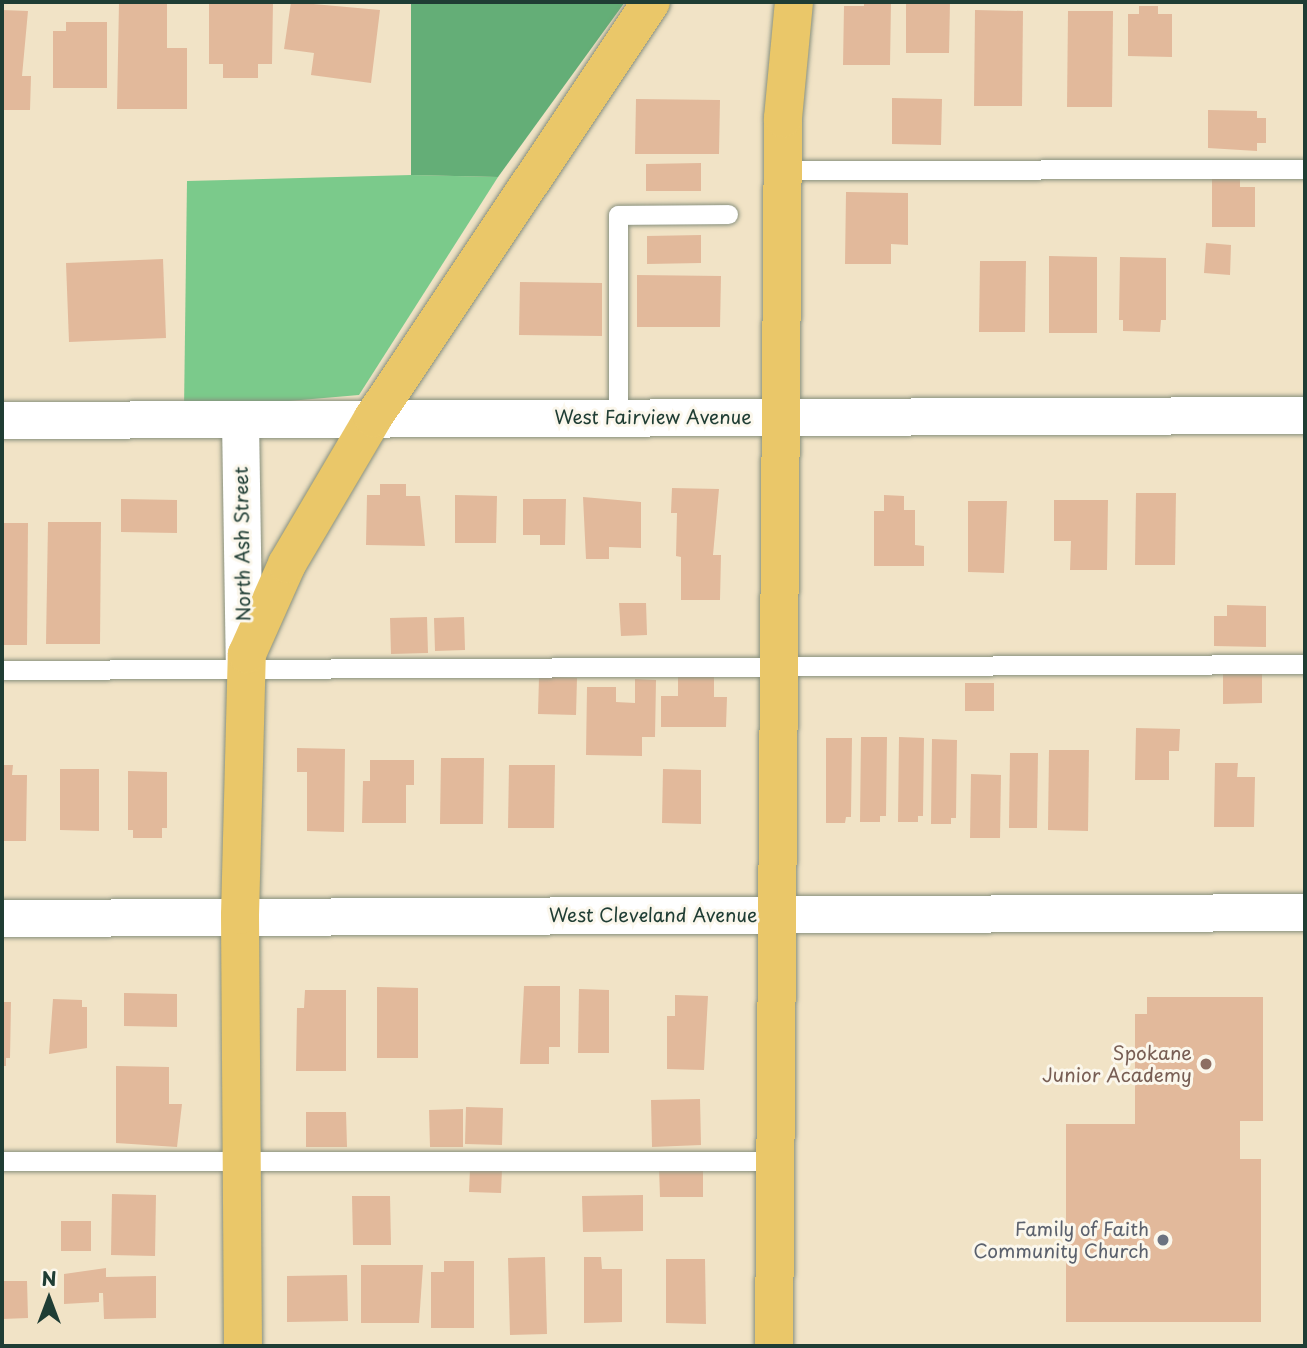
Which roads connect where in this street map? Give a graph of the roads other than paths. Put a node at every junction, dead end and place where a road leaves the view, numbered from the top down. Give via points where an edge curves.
1 (651, 2) edge
2 (794, 2) edge
3 (1305, 169) edge
4 (782, 170) junction
5 (728, 214) dead end
6 (1305, 415) edge
7 (618, 417) junction
8 (781, 417) junction
9 (373, 418) junction
10 (240, 419) junction
11 (2, 420) edge
12 (1305, 664) edge
13 (778, 665) junction
14 (244, 668) junction
15 (2, 670) edge
16 (1305, 912) edge
17 (240, 915) junction
18 (776, 915) junction
19 (2, 918) edge
20 (244, 1158) junction
21 (2, 1161) edge
22 (775, 1161) junction
23 (243, 1346) edge
24 (774, 1346) edge

1 - 9 main road
2 - 4 main road
3 - 4 lane
4 - 8 main road
5 - 7 lane via 618,215
6 - 8 street, West Fairview Avenue
7 - 8 street, West Fairview Avenue
7 - 9 street, West Fairview Avenue
8 - 13 main road
9 - 10 street, West Fairview Avenue
9 - 14 main road via 288,564 251,640
10 - 11 street, West Fairview Avenue
10 - 14 street, North Ash Street
12 - 13 lane
13 - 14 lane
13 - 18 main road
14 - 15 lane
14 - 17 main road
16 - 18 street, West Cleveland Avenue
17 - 18 street, West Cleveland Avenue
17 - 19 street, West Cleveland Avenue
17 - 20 main road
18 - 22 main road
20 - 21 lane
20 - 22 lane
20 - 23 main road
22 - 24 main road

